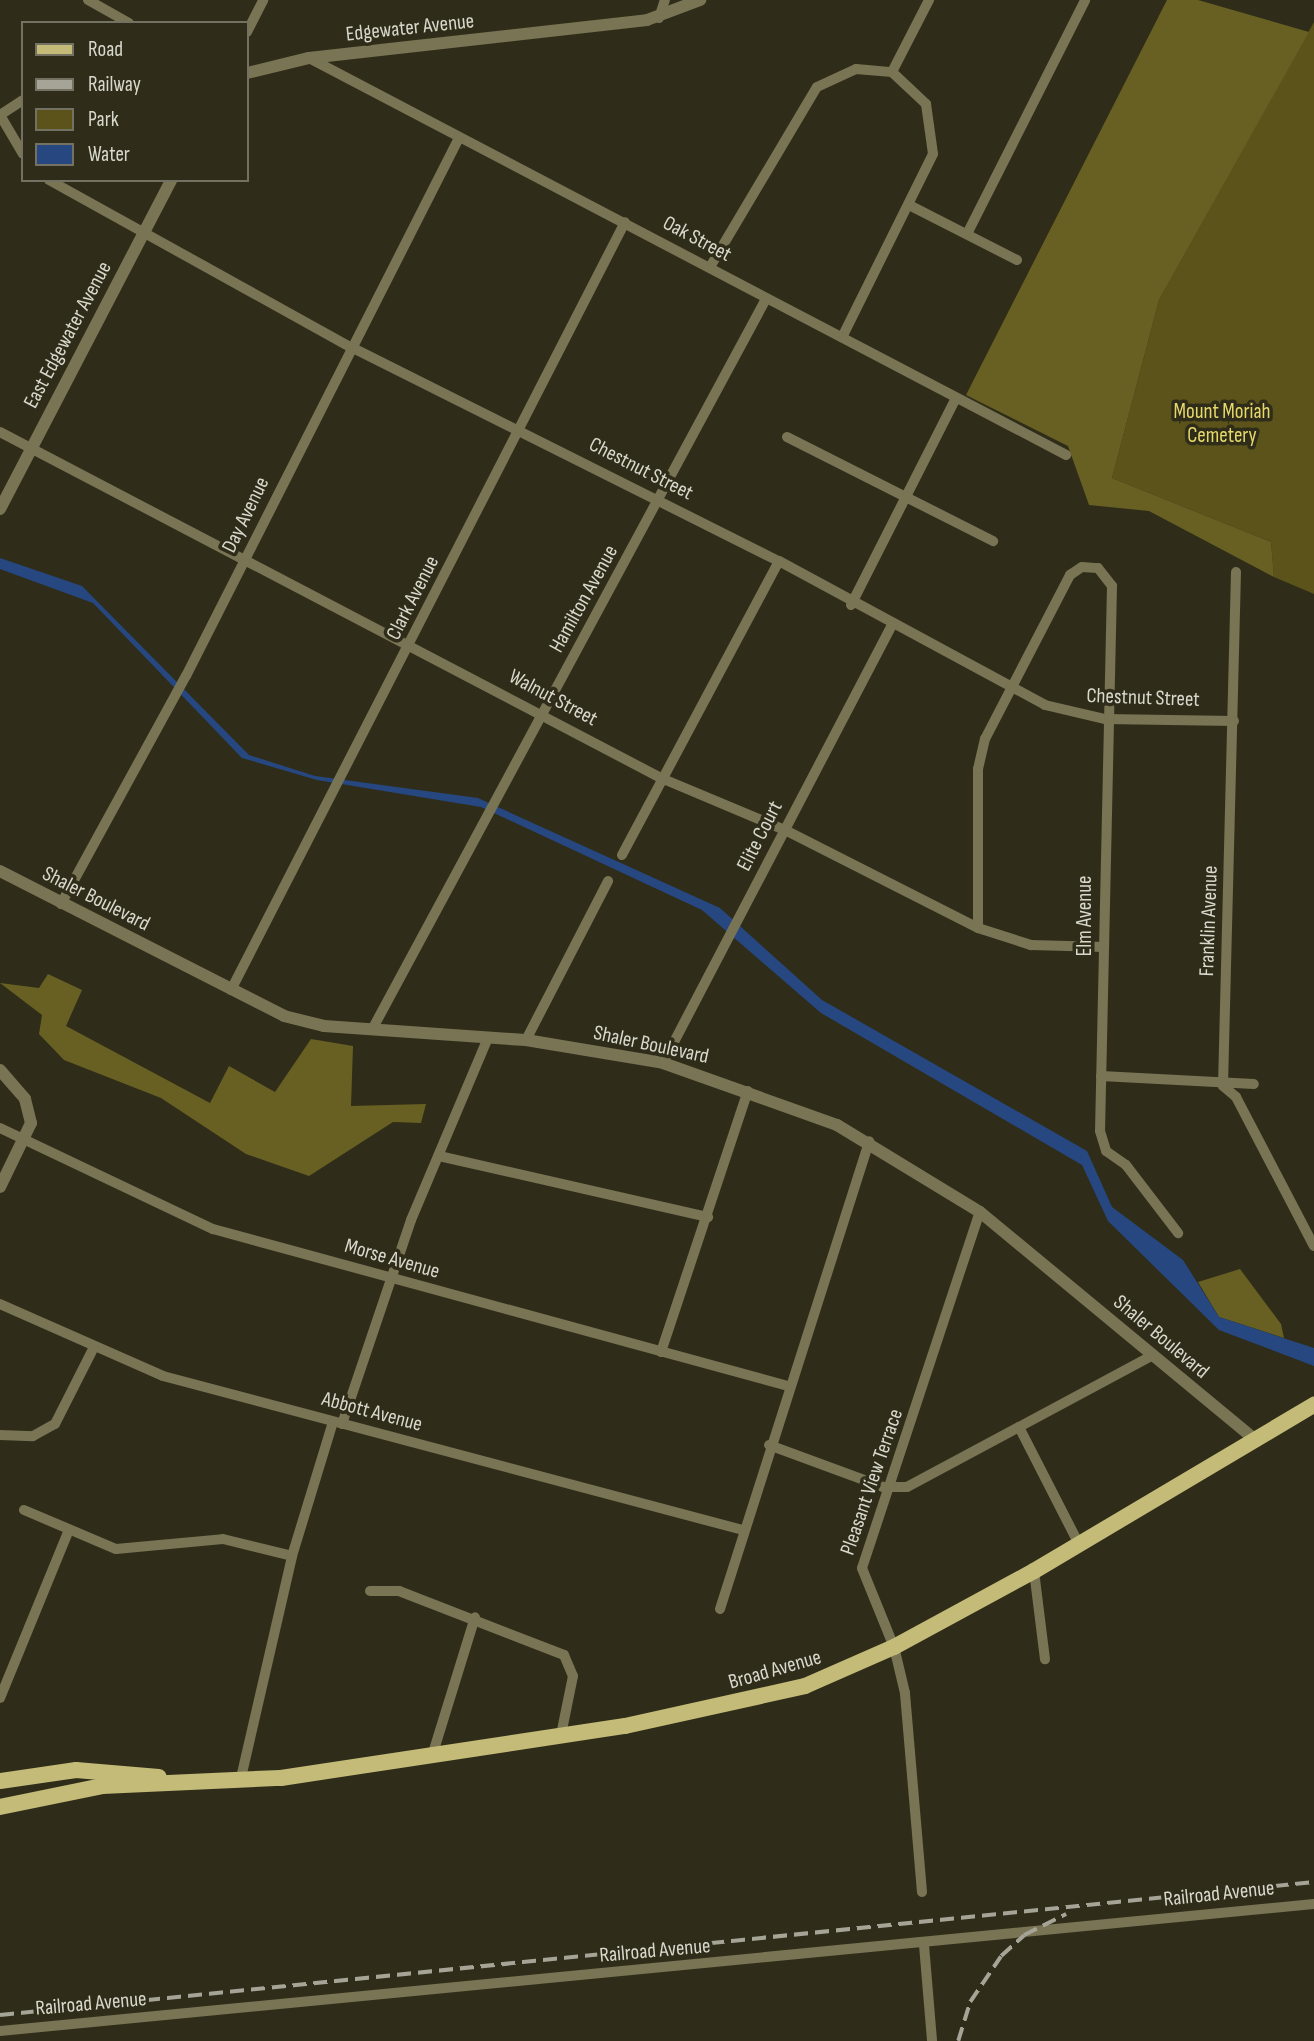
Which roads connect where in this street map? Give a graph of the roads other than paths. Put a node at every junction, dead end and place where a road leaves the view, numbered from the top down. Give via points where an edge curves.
1 (88, 0) edge
2 (263, 0) edge
3 (665, 0) edge
4 (700, 0) edge
5 (929, 0) edge
6 (1085, 0) edge
7 (106, 10) junction
8 (659, 18) junction
9 (109, 21) edge
10 (125, 21) edge
11 (248, 30) edge
12 (309, 58) junction
13 (892, 72) junction
14 (248, 74) edge
15 (21, 101) edge
16 (0, 115) edge
17 (459, 138) junction
18 (21, 151) edge
19 (53, 182) edge
20 (170, 182) edge
21 (911, 206) junction
22 (625, 222) junction
23 (144, 231) junction
24 (967, 234) junction
25 (1017, 260) dead end
26 (710, 267) junction
27 (766, 299) junction
28 (843, 335) junction
29 (349, 346) junction
30 (956, 398) junction
31 (522, 429) junction
32 (0, 432) edge
33 (787, 437) dead end
34 (30, 448) junction
35 (1066, 455) dead end
36 (904, 495) junction
37 (661, 500) junction
38 (0, 509) edge
39 (993, 541) dead end
40 (247, 559) junction
41 (779, 561) junction
42 (1236, 572) dead end
43 (851, 605) junction
44 (891, 626) junction
45 (411, 644) junction
46 (1011, 688) junction
47 (542, 715) junction
48 (1105, 719) junction
49 (1234, 721) junction
50 (661, 778) junction
51 (785, 830) junction
52 (622, 855) dead end
53 (0, 872) edge
54 (608, 881) dead end
55 (61, 904) junction
56 (978, 928) junction
57 (1104, 947) junction
58 (231, 990) junction
59 (374, 1026) junction
60 (488, 1038) junction
61 (526, 1040) junction
62 (663, 1063) junction
63 (0, 1070) edge
64 (1101, 1076) junction
65 (1254, 1084) dead end
66 (1223, 1086) junction
67 (748, 1091) junction
68 (0, 1128) edge
69 (24, 1142) junction
70 (869, 1142) junction
71 (439, 1156) junction
72 (0, 1187) edge
73 (980, 1212) junction
74 (708, 1217) junction
75 (1178, 1233) dead end
76 (1314, 1246) edge
77 (390, 1279) junction
78 (0, 1304) edge
79 (93, 1349) junction
80 (662, 1352) junction
81 (1151, 1356) junction
82 (788, 1386) junction
83 (1314, 1405) edge
84 (337, 1423) junction
85 (1019, 1427) junction
86 (0, 1435) edge
87 (1257, 1441) junction
88 (769, 1444) junction
89 (892, 1489) junction
90 (24, 1510) dead end
91 (69, 1530) junction
92 (743, 1530) junction
93 (1079, 1544) junction
94 (292, 1556) junction
95 (1034, 1571) junction
96 (370, 1591) dead end
97 (720, 1609) dead end
98 (475, 1617) junction
99 (894, 1647) junction
100 (1045, 1659) dead end
101 (0, 1698) edge
102 (561, 1735) junction
103 (433, 1752) junction
104 (0, 1781) edge
105 (182, 1781) junction
106 (240, 1783) junction
107 (0, 1807) edge
108 (922, 1892) dead end
109 (1314, 1904) edge
110 (924, 1945) junction
111 (0, 2031) edge
112 (932, 2041) edge

1 - 7 street
2 - 11 street
3 - 8 street
4 - 8 street, Edgewater Avenue
5 - 13 street
6 - 24 street
7 - 9 street
7 - 10 street
8 - 12 street, Edgewater Avenue
12 - 14 street, Edgewater Avenue
12 - 17 street, Oak Street
13 - 21 street via 926,104 935,131 929,168
13 - 26 street via 856,69 817,87
15 - 16 street
16 - 18 street
17 - 22 street, Oak Street
17 - 29 street, Day Avenue
19 - 23 street, Chestnut Street
20 - 23 street, East Edgewater Avenue
21 - 24 street
21 - 28 street
22 - 26 street, Oak Street
22 - 31 street, Clark Avenue
23 - 29 street, Chestnut Street
23 - 34 street, East Edgewater Avenue
24 - 25 street
26 - 27 street, Oak Street
27 - 28 street, Oak Street
27 - 37 street, Hamilton Avenue
28 - 30 street, Oak Street
29 - 31 street, Chestnut Street
29 - 40 street, Day Avenue
30 - 35 street, Oak Street
30 - 36 street
31 - 37 street, Chestnut Street
31 - 45 street, Clark Avenue
32 - 34 street, Walnut Street
33 - 36 street
34 - 38 street, East Edgewater Avenue
34 - 40 street, Walnut Street
36 - 39 street
36 - 43 street
37 - 41 street, Chestnut Street
37 - 47 street, Hamilton Avenue
40 - 45 street, Walnut Street
40 - 55 street, Day Avenue
41 - 43 street, Chestnut Street
41 - 50 street
42 - 49 street, Franklin Avenue
43 - 44 street, Chestnut Street
44 - 46 street, Chestnut Street
44 - 51 street, Elite Court
45 - 47 street, Walnut Street
45 - 58 street, Clark Avenue
46 - 48 street, Chestnut Street via 1045,705
46 - 48 street, Elm Avenue via 1070,575 1090,566 1105,572 1112,586
46 - 56 street via 978,769
47 - 50 street, Walnut Street
47 - 59 street, Hamilton Avenue via 487,806
48 - 49 street, Chestnut Street
48 - 57 street, Elm Avenue
49 - 66 street, Franklin Avenue
50 - 51 street, Walnut Street
50 - 52 street
51 - 56 street, Walnut Street
51 - 62 street, Elite Court
53 - 55 street, Shaler Boulevard
54 - 61 street
55 - 58 street, Shaler Boulevard
56 - 57 street, Walnut Street via 1031,945
57 - 64 street, Elm Avenue
58 - 59 street, Shaler Boulevard via 324,1026
59 - 60 street, Shaler Boulevard
60 - 61 street, Shaler Boulevard
60 - 71 street
61 - 62 street, Shaler Boulevard
62 - 67 street, Shaler Boulevard
63 - 69 street via 29,1107
64 - 66 street
64 - 75 street, Elm Avenue via 1101,1142
65 - 66 street
66 - 76 street via 1236,1097
67 - 70 street, Shaler Boulevard
67 - 74 street
68 - 69 street, Morse Avenue
69 - 72 street
69 - 77 street, Morse Avenue via 213,1229
70 - 73 street, Shaler Boulevard
70 - 82 street
71 - 74 street
71 - 77 street
73 - 81 street, Shaler Boulevard
73 - 89 street, Pleasant View Terrace
74 - 80 street
77 - 80 street, Morse Avenue
77 - 84 street
78 - 79 street, Abbott Avenue
79 - 84 street, Abbott Avenue via 163,1376
79 - 86 street via 55,1424 33,1436
80 - 82 street, Morse Avenue
81 - 85 street
81 - 87 street, Shaler Boulevard
82 - 88 street
83 - 87 main road, Broad Avenue
84 - 92 street, Abbott Avenue
84 - 94 street
85 - 89 street via 907,1487
85 - 93 street
87 - 93 main road, Broad Avenue
88 - 89 street
88 - 92 street
89 - 99 street, Pleasant View Terrace via 862,1568
90 - 91 street
91 - 94 street via 116,1549 229,1539
91 - 101 street
92 - 97 street
93 - 95 main road, Broad Avenue
94 - 106 street
95 - 99 main road, Broad Avenue
95 - 100 street
96 - 98 street via 399,1591
98 - 102 street via 568,1658 573,1676
98 - 103 street
99 - 102 main road, Broad Avenue via 771,1696
99 - 108 street, Pleasant View Terrace via 908,1718
102 - 103 main road, Broad Avenue
103 - 106 main road, Broad Avenue
104 - 105 main road via 76,1770
105 - 106 main road, Broad Avenue
105 - 107 main road via 90,1788
109 - 110 street, Railroad Avenue
110 - 111 street, Railroad Avenue
110 - 112 street

